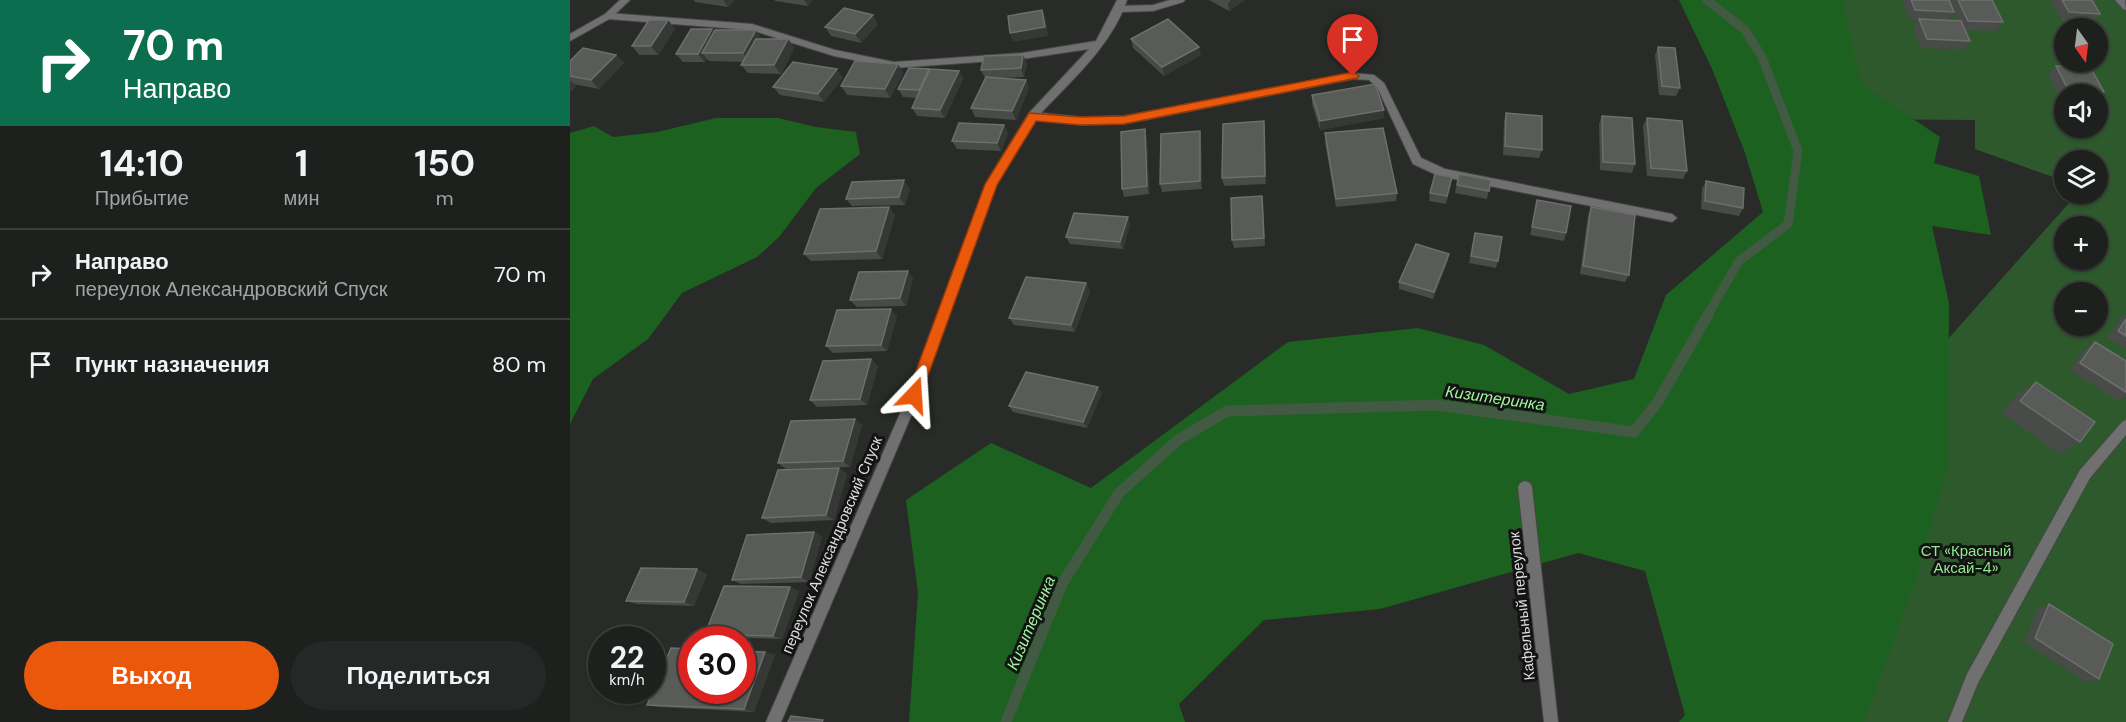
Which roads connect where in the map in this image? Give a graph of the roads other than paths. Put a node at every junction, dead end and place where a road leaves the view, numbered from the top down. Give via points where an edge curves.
1 (624, 0) edge
2 (1180, 0) edge
3 (2120, 0) edge
4 (1120, 4) edge
5 (2126, 7) edge
6 (608, 16) junction
7 (570, 38) edge
8 (1099, 44) junction
9 (1033, 116) junction
10 (1672, 218) dead end
11 (2126, 426) edge
12 (1525, 487) dead end
13 (773, 722) edge
14 (1551, 722) edge
15 (1955, 722) edge

1 - 6 street
2 - 4 street via 1153,8
3 - 5 street
4 - 8 street, переулок Александровский Спуск
6 - 7 street
6 - 8 street via 752,27 834,53 894,65 1022,56
8 - 9 street, переулок Александровский Спуск
9 - 10 street via 1124,120 1353,76 1371,77 1381,86 1417,161 1429,168
9 - 13 street, переулок Александровский Спуск via 991,184 914,395
11 - 15 street via 2085,474 1972,679
12 - 14 street, Кафельный переулок

